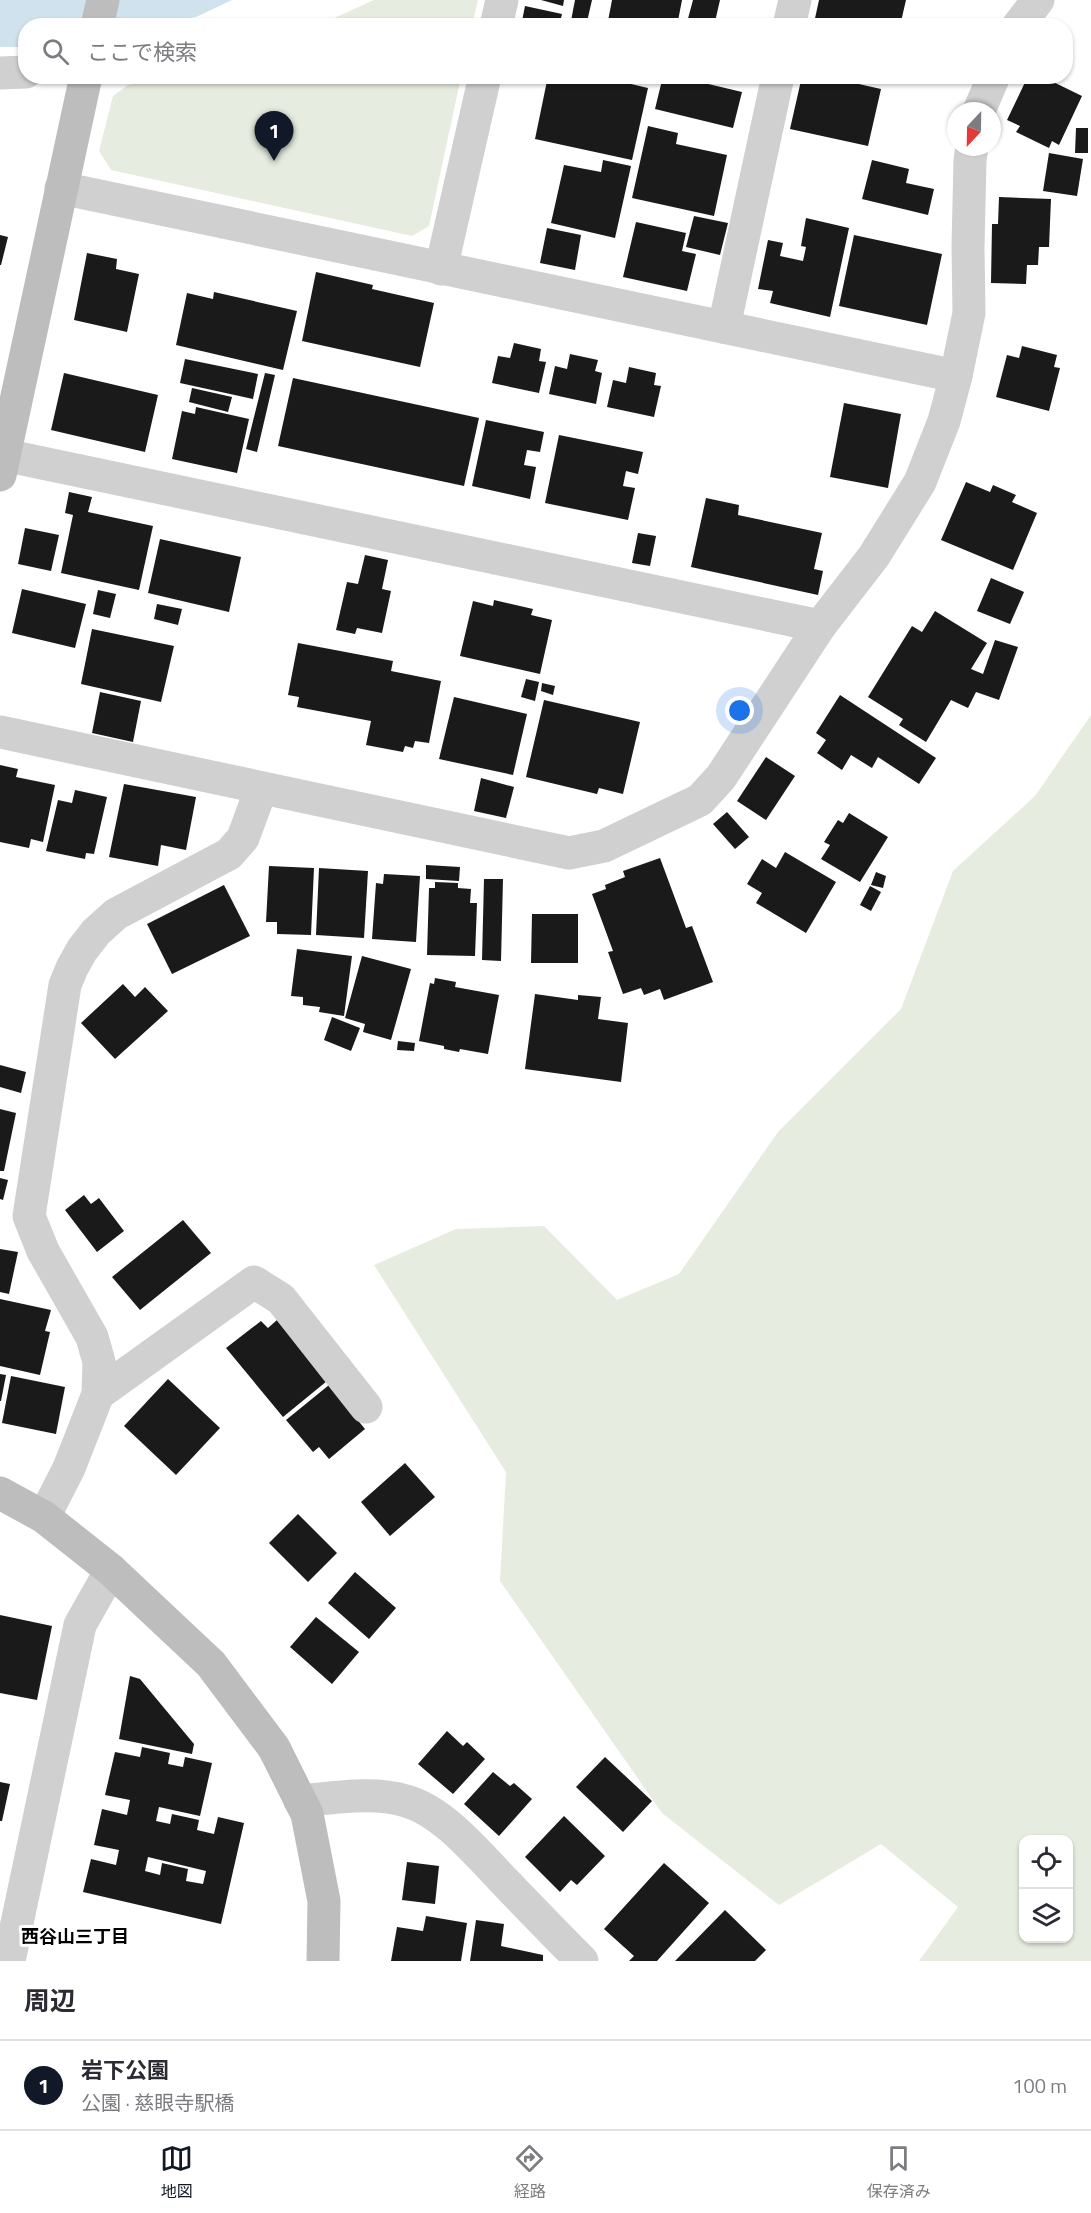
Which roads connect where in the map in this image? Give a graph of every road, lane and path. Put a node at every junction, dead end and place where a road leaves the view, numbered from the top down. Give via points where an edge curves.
1 (103, 0) edge
2 (502, 0) edge
3 (795, 0) edge
4 (1038, 0) edge
5 (99, 18) edge
6 (498, 18) edge
7 (791, 18) edge
8 (1024, 18) edge
9 (18, 72) edge
10 (0, 73) edge
11 (84, 84) edge
12 (483, 84) edge
13 (776, 84) edge
14 (991, 84) edge
15 (983, 102) edge
16 (971, 156) edge
17 (61, 188) junction
18 (441, 269) junction
19 (724, 327) junction
20 (956, 376) junction
21 (2, 465) edge
22 (820, 626) junction
23 (0, 732) edge
24 (261, 789) junction
25 (98, 1394) junction
26 (366, 1407) dead end
27 (0, 1493) edge
28 (44, 1516) junction
29 (111, 1570) junction
30 (300, 1801) junction
31 (9, 1961) edge
32 (323, 1961) edge
33 (582, 1961) edge

1 - 5 street
2 - 6 street
3 - 7 street
4 - 8 street
9 - 10 street
11 - 17 street
12 - 18 street
13 - 19 street
14 - 15 street
16 - 20 street via 969,312
17 - 18 street
17 - 21 street
18 - 19 street
19 - 20 street
20 - 22 street via 944,421 920,482 874,556
21 - 22 street
22 - 24 street via 721,777 700,800 604,846 569,853
23 - 24 street
24 - 25 street via 243,838 229,854 116,914 82,950 65,986 29,1216 43,1251 92,1337 99,1362
25 - 26 street via 254,1281 281,1299
25 - 28 street via 69,1468
27 - 28 street
28 - 29 street
29 - 30 street via 211,1664 273,1748
29 - 31 street via 80,1625
30 - 32 street via 307,1814 324,1901
30 - 33 street via 394,1798 422,1808 456,1832

